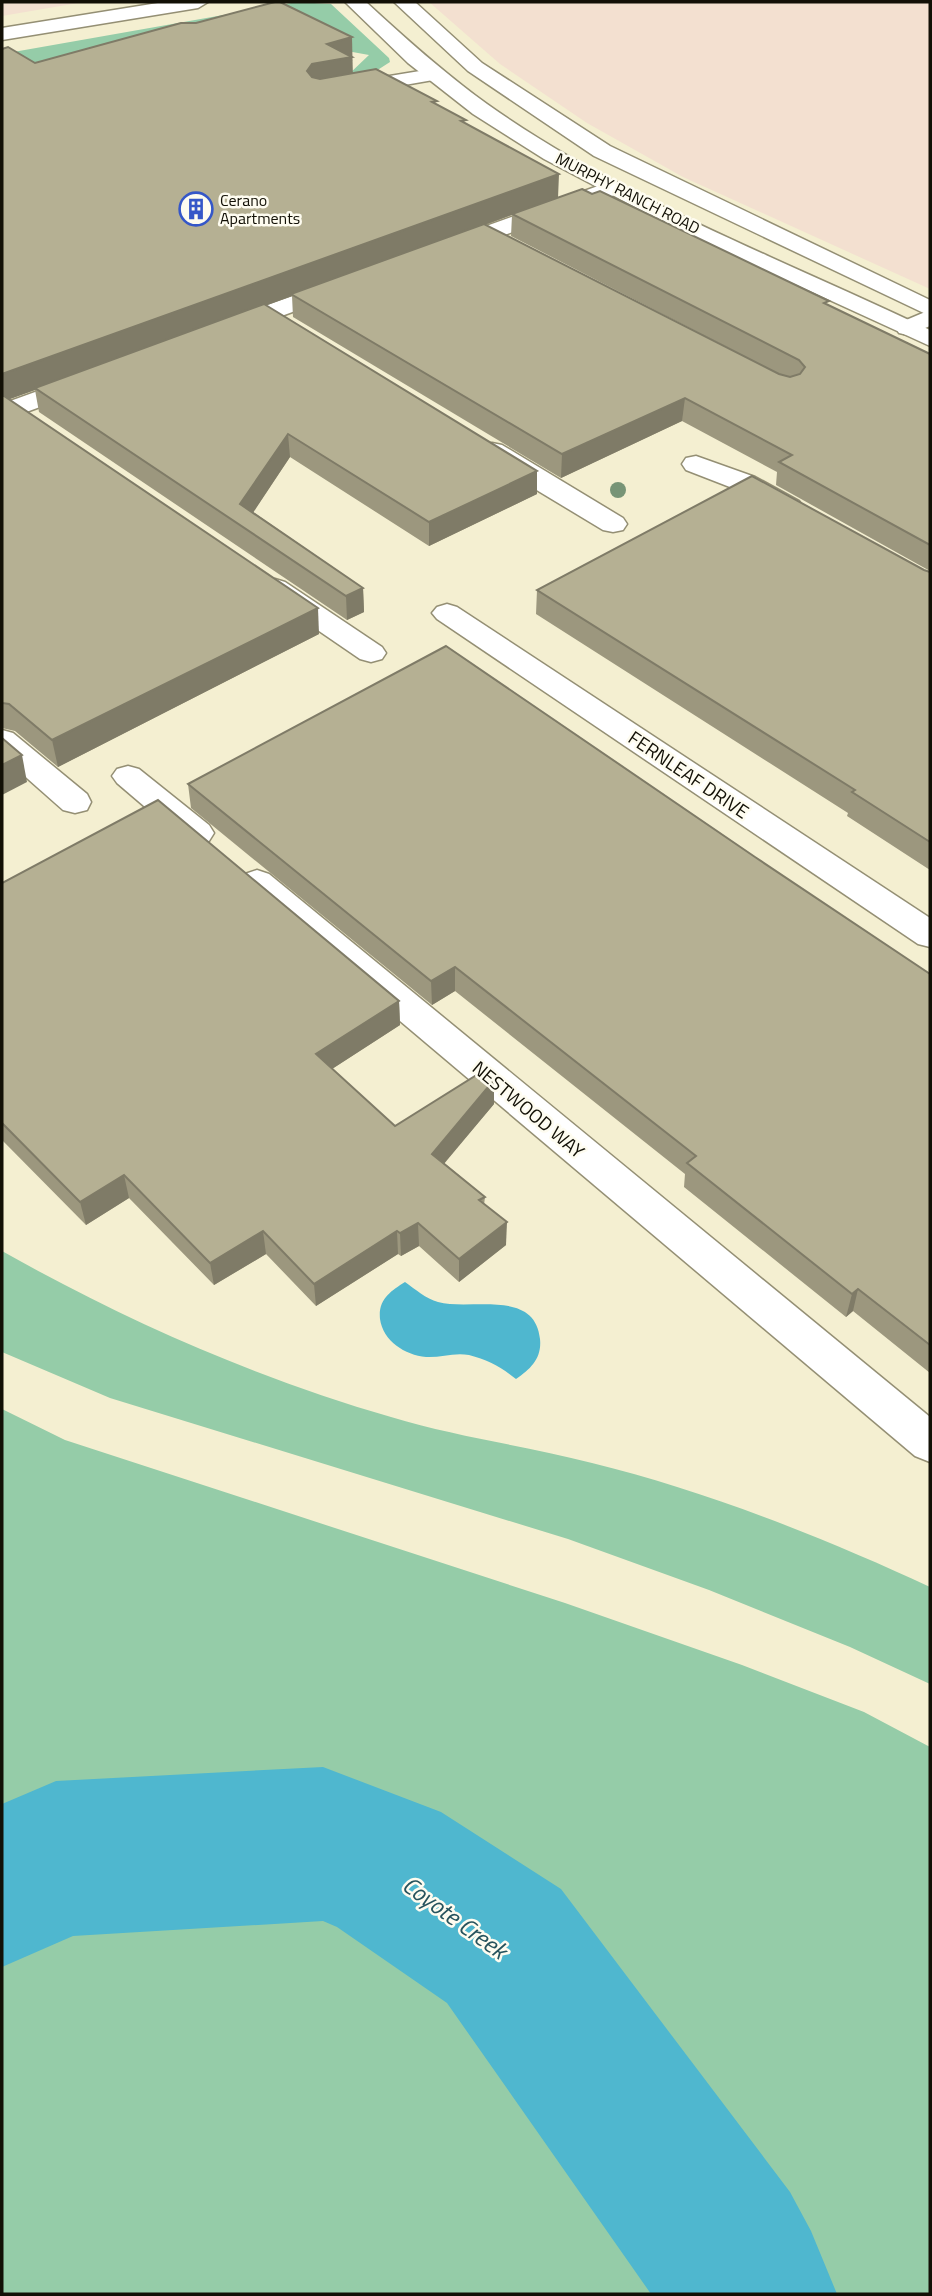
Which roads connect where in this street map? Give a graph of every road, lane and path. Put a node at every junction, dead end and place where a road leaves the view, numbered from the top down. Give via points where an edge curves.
1 (198, 2) edge
2 (355, 2) edge
3 (404, 2) edge
4 (2, 34) edge
5 (475, 67) junction
6 (432, 75) junction
7 (321, 94) edge
8 (612, 188) junction
9 (484, 234) junction
10 (519, 251) edge
11 (420, 257) edge
12 (369, 276) edge
13 (930, 309) edge
14 (266, 314) junction
15 (919, 323) edge
16 (290, 328) edge
17 (203, 337) edge
18 (930, 339) edge
19 (102, 375) edge
20 (17, 415) edge
21 (469, 437) edge
22 (696, 464) dead end
23 (816, 522) edge
24 (613, 524) dead end
25 (252, 572) edge
26 (447, 613) dead end
27 (371, 653) dead end
28 (2, 740) edge
29 (128, 776) dead end
30 (75, 802) dead end
31 (930, 935) edge
32 (930, 1443) edge

1 - 4 street
2 - 6 street, MURPHY RANCH ROAD
3 - 5 street, MURPHY RANCH ROAD
5 - 6 street
5 - 13 street, MURPHY RANCH ROAD via 602,151
6 - 7 street
6 - 8 street, MURPHY RANCH ROAD via 534,144
8 - 9 street
8 - 15 street, MURPHY RANCH ROAD
9 - 10 street
9 - 11 street
12 - 14 street
14 - 16 street
14 - 17 street
15 - 18 street, MURPHY RANCH ROAD
19 - 20 street
21 - 24 street
22 - 23 street via 745,483
25 - 27 street
26 - 31 street, FERNLEAF DRIVE
28 - 30 street
29 - 32 street, NESTWOOD WAY

